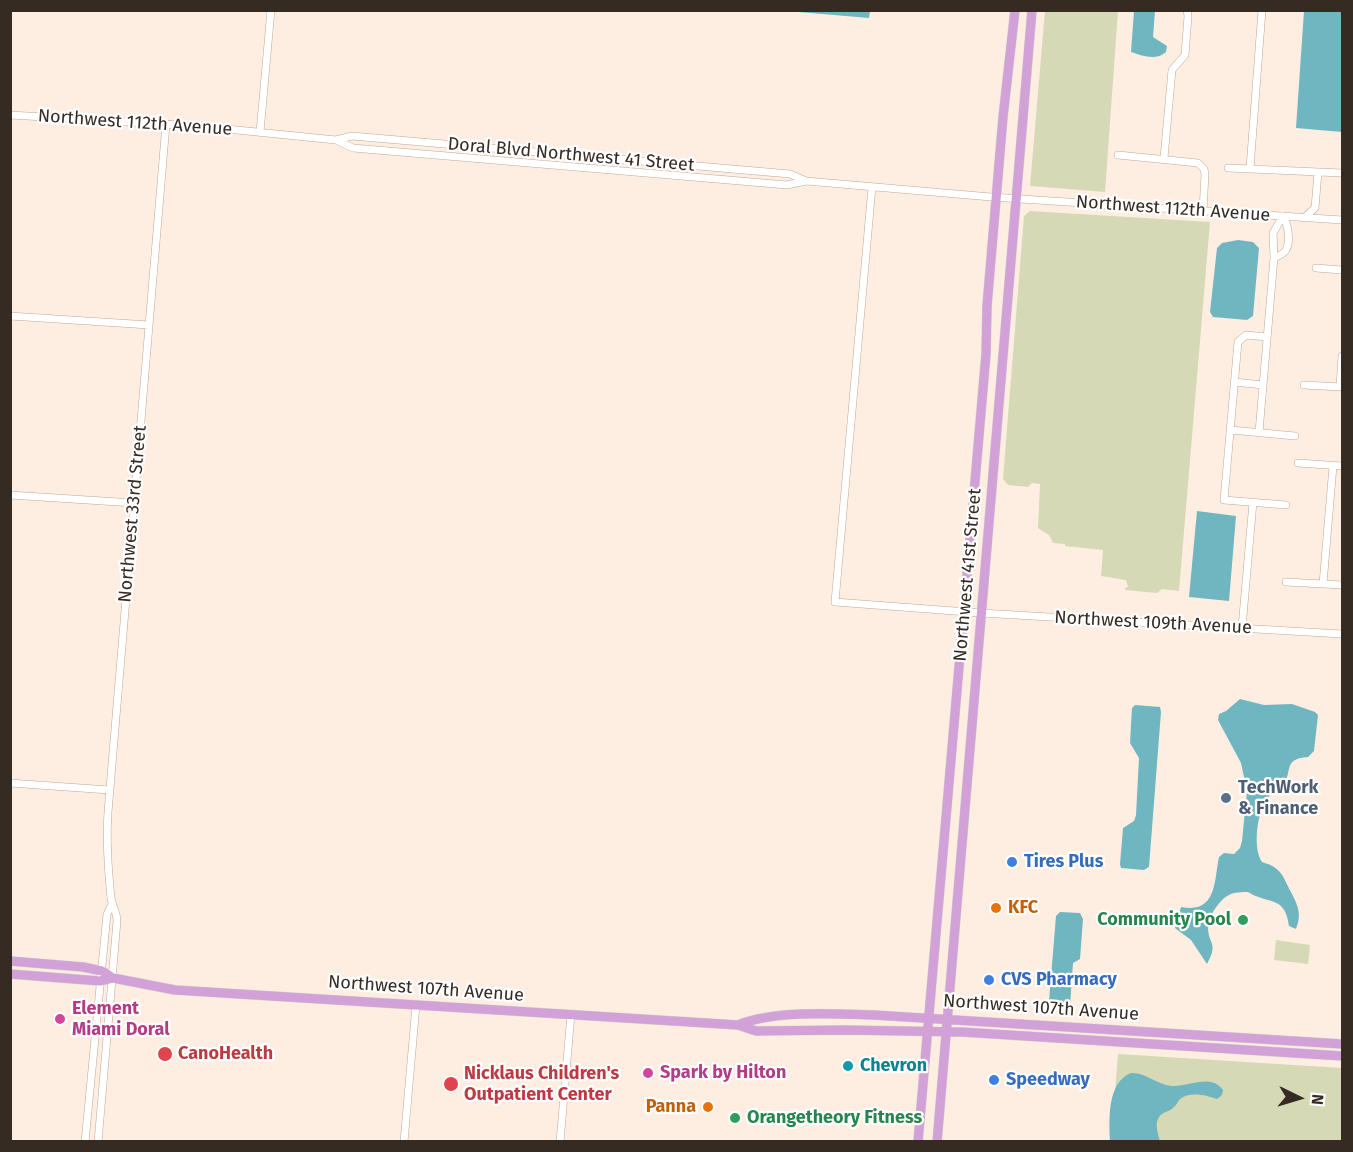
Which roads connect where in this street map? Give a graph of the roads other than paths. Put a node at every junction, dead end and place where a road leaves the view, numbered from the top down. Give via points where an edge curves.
1 (271, 10) edge
2 (1015, 10) edge
3 (1032, 10) edge
4 (1187, 10) edge
5 (1262, 10) edge
6 (10, 115) edge
7 (166, 124) junction
8 (260, 132) junction
9 (336, 140) junction
10 (1118, 155) dead end
11 (1164, 158) junction
12 (1228, 168) dead end
13 (1250, 168) junction
14 (1318, 172) junction
15 (1342, 173) edge
16 (806, 181) junction
17 (872, 188) junction
18 (1000, 198) junction
19 (1016, 199) junction
20 (1203, 211) junction
21 (1283, 216) junction
22 (1305, 218) junction
23 (1342, 220) edge
24 (1276, 231) junction
25 (1277, 242) junction
26 (1287, 242) junction
27 (1274, 255) junction
28 (1316, 268) dead end
29 (1342, 270) edge
30 (10, 316) edge
31 (149, 325) junction
32 (1267, 336) junction
33 (1342, 356) edge
34 (1234, 382) junction
35 (1263, 385) junction
36 (1304, 385) dead end
37 (1341, 387) edge
38 (1230, 430) junction
39 (1259, 432) junction
40 (1295, 436) dead end
41 (1298, 463) dead end
42 (1333, 466) junction
43 (1342, 466) edge
44 (10, 495) edge
45 (1253, 502) junction
46 (134, 503) junction
47 (1286, 505) dead end
48 (1286, 582) dead end
49 (1323, 584) junction
50 (1342, 585) edge
51 (964, 611) junction
52 (981, 613) junction
53 (1242, 628) junction
54 (1342, 634) edge
55 (10, 783) edge
56 (110, 790) junction
57 (112, 904) junction
58 (10, 961) edge
59 (102, 971) junction
60 (10, 974) edge
61 (112, 978) junction
62 (100, 981) junction
63 (416, 1005) junction
64 (571, 1014) junction
65 (929, 1017) junction
66 (948, 1018) junction
67 (738, 1024) junction
68 (928, 1032) junction
69 (946, 1032) junction
70 (1342, 1044) edge
71 (1342, 1056) edge
72 (85, 1142) edge
73 (98, 1142) edge
74 (404, 1142) edge
75 (560, 1142) edge
76 (918, 1142) edge
77 (937, 1142) edge

1 - 8 street
2 - 18 main road, Northwest 41st Street
3 - 19 main road, Northwest 41st Street
4 - 11 street via 1185,55 1172,70
5 - 13 street
6 - 7 street, Northwest 112th Avenue
7 - 8 street, Northwest 112th Avenue
7 - 31 street, Northwest 33rd Street
8 - 9 street, Doral Blvd Northwest 41 Street
9 - 16 street, Doral Blvd Northwest 41 Street via 364,149 787,184
9 - 16 street, Doral Blvd Northwest 41 Street via 352,136 790,174
10 - 11 street
11 - 20 street via 1193,161 1203,167
12 - 13 street
13 - 14 street
14 - 15 street
14 - 22 street via 1315,208
16 - 17 street, Doral Blvd Northwest 41 Street
17 - 18 street, Doral Blvd Northwest 41 Street
17 - 51 street, Northwest 109th Avenue via 835,602
18 - 19 street, Northwest 112th Avenue
18 - 51 main road, Northwest 41st Street via 987,306
19 - 20 street, Northwest 112th Avenue
19 - 52 main road, Northwest 41st Street
20 - 21 street, Northwest 112th Avenue
21 - 22 street, Northwest 112th Avenue
21 - 24 street
21 - 26 street via 1288,226
22 - 23 street, Northwest 112th Avenue
24 - 25 street
24 - 27 street
25 - 26 street
25 - 27 street
26 - 27 street via 1284,253
27 - 32 street
28 - 29 street
30 - 31 street
31 - 46 street, Northwest 33rd Street
32 - 34 street via 1249,334 1238,342
32 - 35 street
33 - 37 street
34 - 35 street
34 - 38 street
35 - 39 street
36 - 37 street
38 - 39 street
38 - 45 street via 1224,500
39 - 40 street
41 - 42 street
42 - 43 street
42 - 49 street
44 - 46 street
45 - 47 street
45 - 53 street
46 - 56 street, Northwest 33rd Street
48 - 49 street
49 - 50 street
51 - 52 street, Northwest 109th Avenue
51 - 65 main road, Northwest 41st Street
52 - 53 street, Northwest 109th Avenue
52 - 66 main road, Northwest 41st Street
53 - 54 street, Northwest 109th Avenue
55 - 56 street
56 - 57 street, Northwest 33rd Street via 106,854
57 - 59 street, Northwest 33rd Street via 107,914
57 - 61 street, Northwest 33rd Street via 117,916
58 - 59 main road, Northwest 107th Avenue
59 - 61 main road, Northwest 107th Avenue
59 - 62 street, Northwest 33rd Street
60 - 62 main road, Northwest 107th Avenue
61 - 62 main road, Northwest 107th Avenue
61 - 63 main road, Northwest 107th Avenue via 175,990
61 - 73 street, Northwest 33rd Street
62 - 72 street, Northwest 33rd Street
63 - 64 main road, Northwest 107th Avenue
63 - 74 street
64 - 67 main road, Northwest 107th Avenue
64 - 75 street
65 - 66 main road, Northwest 107th Avenue
65 - 67 main road, Northwest 107th Avenue via 815,1014 754,1018
65 - 68 main road, Northwest 41st Street
66 - 69 main road, Northwest 41st Street
66 - 70 main road, Northwest 107th Avenue
67 - 68 main road, Northwest 107th Avenue via 768,1031
68 - 69 main road, Northwest 107th Avenue
68 - 76 main road, Northwest 41st Street
69 - 71 main road, Northwest 107th Avenue
69 - 77 main road, Northwest 41st Street

